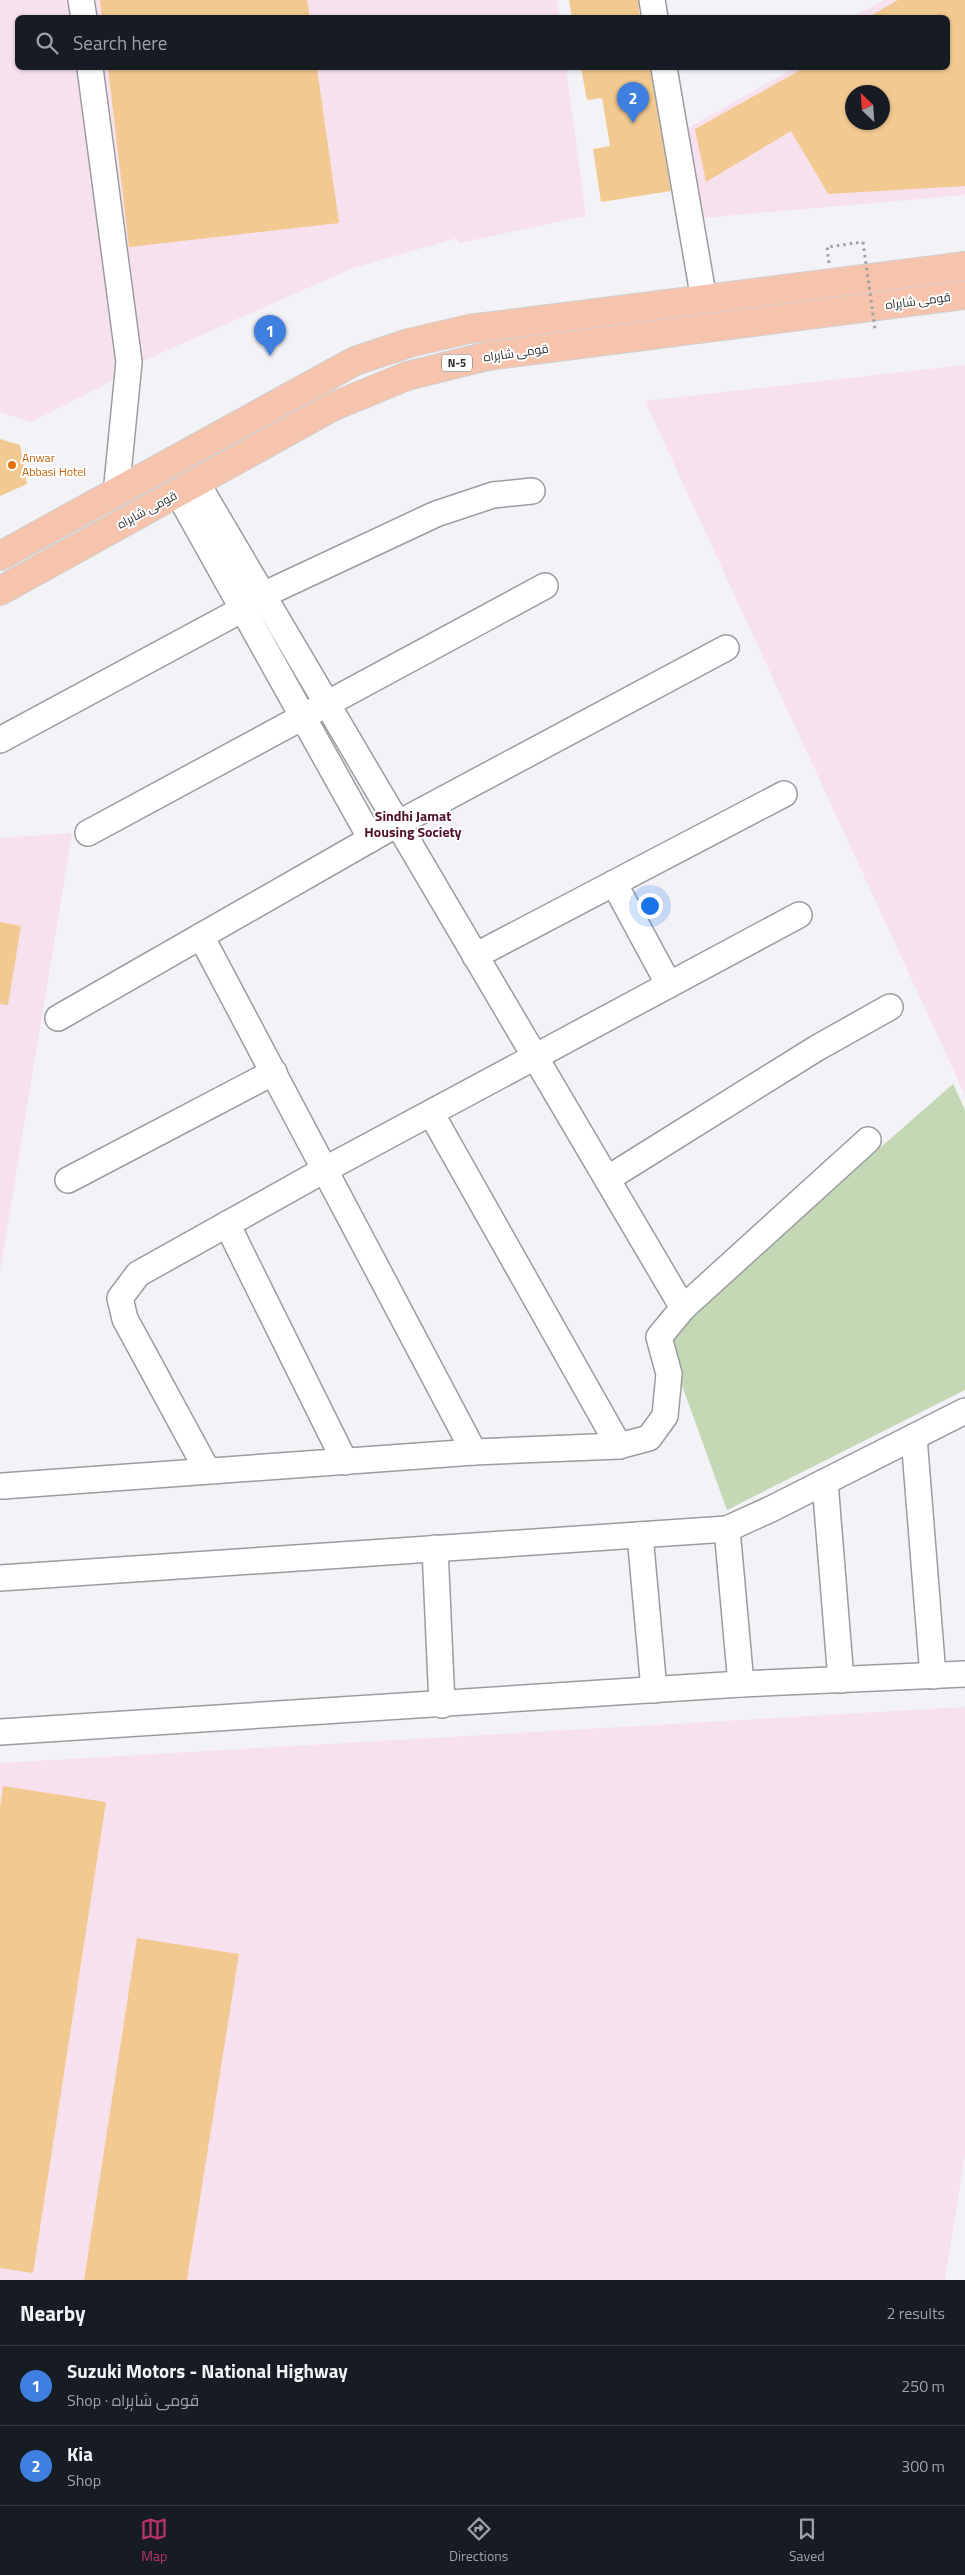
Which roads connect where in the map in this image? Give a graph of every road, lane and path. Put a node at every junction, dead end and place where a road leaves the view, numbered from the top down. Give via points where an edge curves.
1 (81, 0) edge
2 (652, 0) edge
3 (84, 15) edge
4 (654, 15) edge
5 (90, 70) edge
6 (664, 70) edge
7 (827, 247) dead end
8 (965, 266) edge
9 (965, 295) edge
10 (704, 300) junction
11 (875, 329) dead end
12 (188, 488) junction
13 (532, 491) dead end
14 (116, 494) junction
15 (0, 556) edge
16 (545, 586) dead end
17 (0, 591) edge
18 (253, 602) junction
19 (726, 648) dead end
20 (326, 704) junction
21 (302, 717) junction
22 (0, 740) edge
23 (784, 794) dead end
24 (397, 824) junction
25 (88, 833) dead end
26 (371, 839) junction
27 (614, 883) junction
28 (799, 915) dead end
29 (200, 936) junction
30 (475, 956) junction
31 (670, 985) junction
32 (890, 1006) dead end
33 (58, 1018) dead end
34 (535, 1057) junction
35 (274, 1072) junction
36 (431, 1113) junction
37 (868, 1140) dead end
38 (326, 1169) junction
39 (607, 1179) junction
40 (68, 1180) dead end
41 (227, 1224) junction
42 (683, 1308) junction
43 (965, 1411) edge
44 (914, 1437) junction
45 (619, 1446) junction
46 (474, 1452) junction
47 (345, 1462) junction
48 (207, 1470) junction
49 (826, 1482) junction
50 (3, 1486) dead end
51 (727, 1529) junction
52 (640, 1534) junction
53 (435, 1548) junction
54 (0, 1578) edge
55 (965, 1674) edge
56 (933, 1676) junction
57 (841, 1680) junction
58 (741, 1684) junction
59 (654, 1690) junction
60 (442, 1705) junction
61 (0, 1732) edge

1 - 3 street
2 - 4 street
5 - 14 street via 129,362
6 - 10 street
7 - 11 path, bridge via 863,242
8 - 10 highway, N-5
9 - 12 highway, قومی شاہراہ / N-5 via 488,356 407,376 332,407
10 - 14 highway, N-5 via 469,330 409,343 355,361
12 - 17 highway, قومی شاہراہ / N-5
12 - 18 street
13 - 18 street via 493,495 436,514
14 - 15 highway, N-5
16 - 20 street
18 - 20 street
18 - 21 street
18 - 22 street
19 - 24 street
20 - 21 street
20 - 24 street
21 - 25 street
21 - 26 street
23 - 27 street
24 - 26 street
24 - 30 street
26 - 29 street
27 - 30 street
27 - 31 street
28 - 31 street
29 - 33 street
29 - 35 street
30 - 34 street
31 - 34 street
32 - 39 street via 816,1048
34 - 36 street
34 - 39 street
35 - 38 street
35 - 40 street
36 - 38 street
36 - 45 street
37 - 42 street
38 - 41 street
38 - 46 street
39 - 42 street
41 - 47 street
41 - 48 street via 138,1274 120,1298 125,1319
42 - 45 street via 659,1337 669,1374 665,1416 649,1438
43 - 44 street
44 - 49 street
44 - 56 street
45 - 46 street
46 - 47 street
47 - 48 street
48 - 50 street
49 - 51 street
49 - 57 street
51 - 52 street
51 - 58 street
52 - 53 street
52 - 59 street
53 - 54 street
53 - 60 street
55 - 56 street
56 - 57 street
57 - 58 street
58 - 59 street
59 - 60 street
60 - 61 street

